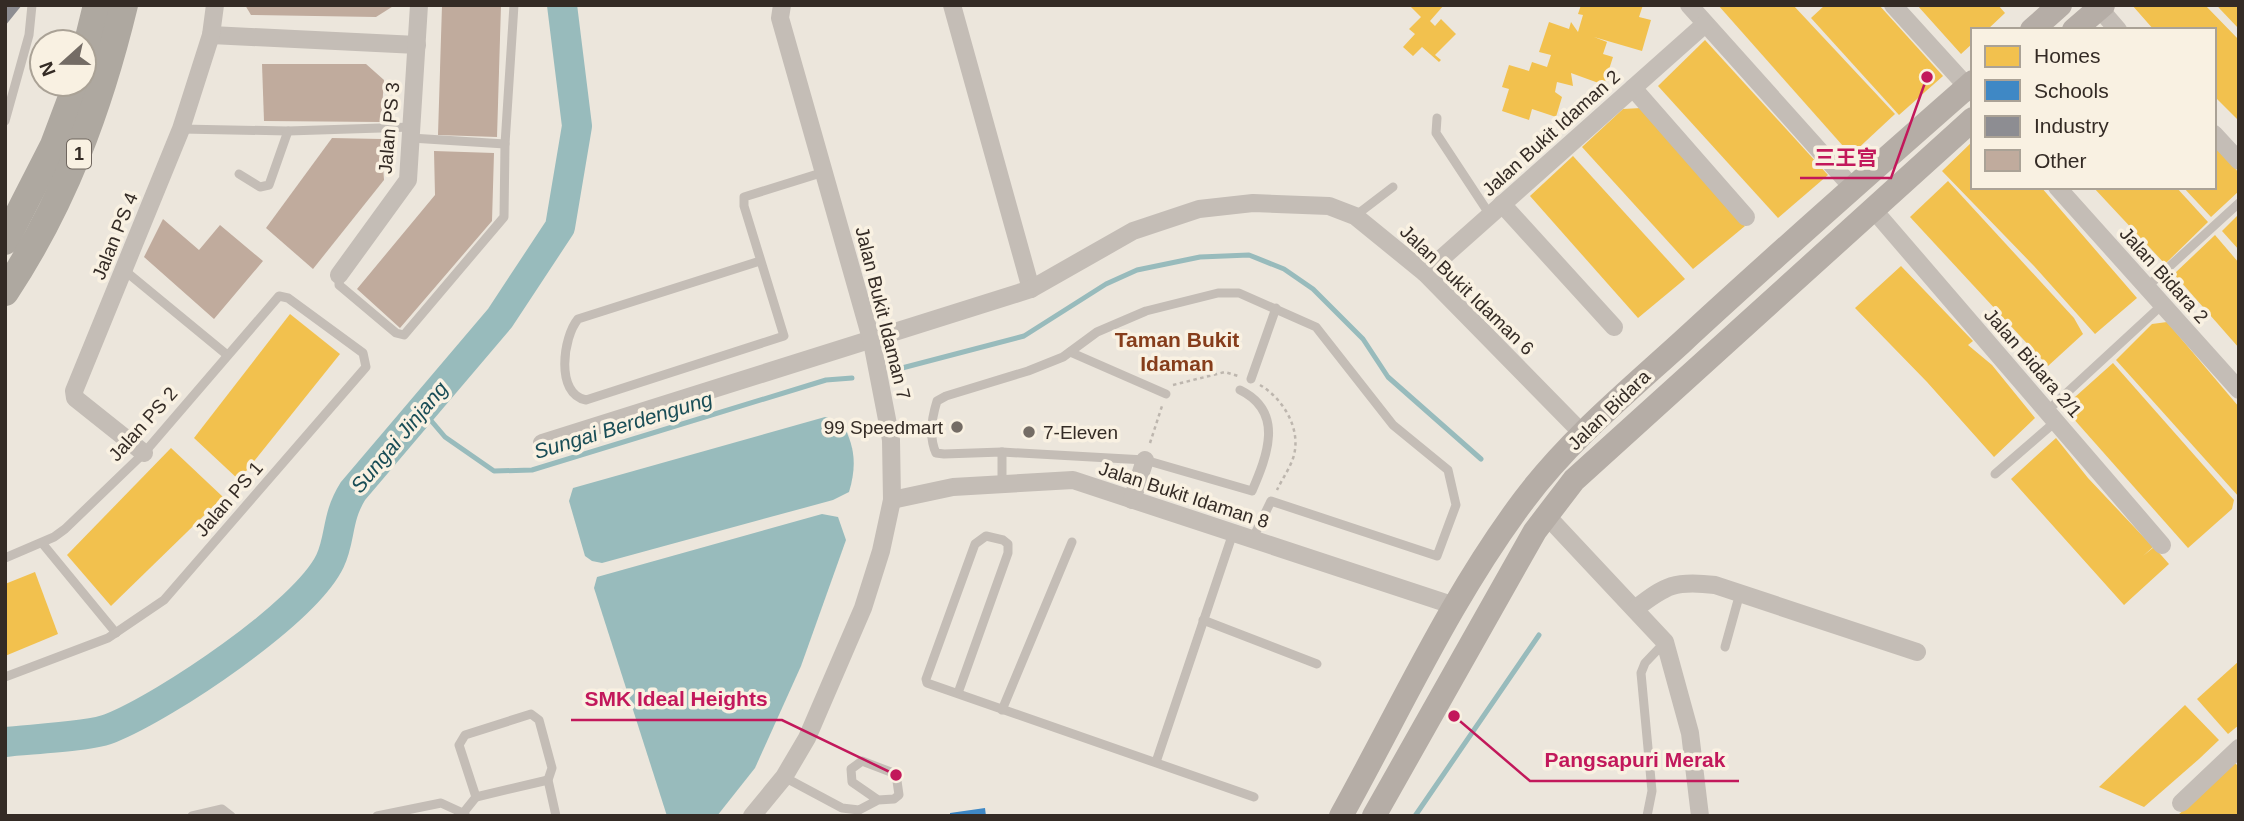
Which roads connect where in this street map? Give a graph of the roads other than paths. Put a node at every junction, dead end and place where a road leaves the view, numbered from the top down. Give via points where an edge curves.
1 (32, 5) edge
2 (97, 5) edge
3 (124, 5) edge
4 (215, 5) edge
5 (419, 5) edge
6 (514, 5) edge
7 (782, 5) edge
8 (952, 5) edge
9 (1893, 5) edge
10 (2060, 5) edge
11 (1691, 6) edge
12 (2101, 7) edge
13 (1705, 24) junction
14 (91, 28) edge
15 (2034, 28) edge
16 (2076, 28) edge
17 (2117, 28) edge
18 (211, 35) junction
19 (417, 44) junction
20 (1971, 87) edge
21 (1633, 88) junction
22 (72, 98) edge
23 (1437, 118) dead end
24 (5, 121) edge
25 (1971, 121) edge
26 (181, 129) junction
27 (288, 131) junction
28 (411, 132) junction
29 (2216, 136) edge
30 (505, 144) junction
31 (2239, 161) edge
32 (824, 172) junction
33 (239, 174) dead end
34 (1393, 187) dead end
35 (1852, 187) junction
36 (2059, 189) edge
37 (2239, 203) edge
38 (1872, 208) junction
39 (1496, 210) junction
40 (1355, 216) junction
41 (1746, 217) dead end
42 (5, 241) edge
43 (760, 261) junction
44 (124, 270) junction
45 (1425, 273) junction
46 (339, 275) joint
47 (2147, 288) junction
48 (1031, 289) junction
49 (5, 292) edge
50 (288, 298) joint
51 (2162, 305) junction
52 (1276, 308) junction
53 (1614, 327) dead end
54 (872, 342) junction
55 (1070, 352) junction
56 (226, 354) junction
57 (1251, 379) road end
58 (1240, 390) dead end
59 (2239, 390) edge
60 (1166, 394) road end
61 (2051, 416) junction
62 (1582, 433) junction
63 (542, 443) dead end
64 (1002, 452) junction
65 (144, 453) junction
66 (1145, 460) junction
67 (1995, 474) dead end
68 (1002, 484) junction
69 (892, 500) junction
70 (1132, 500) junction
71 (1546, 515) junction
72 (1233, 533) junction
73 (1252, 540) junction
74 (1072, 541) dead end
75 (42, 543) junction
76 (2162, 545) dead end
77 (5, 558) edge
78 (1740, 593) junction
79 (1455, 606) junction
80 (1635, 610) junction
81 (1203, 620) junction
82 (116, 633) junction
83 (1665, 642) junction
84 (1725, 647) dead end
85 (1917, 652) dead end
86 (1317, 664) dead end
87 (5, 677) edge
88 (958, 694) junction
89 (1002, 710) junction
90 (2236, 755) edge
91 (1156, 762) junction
92 (784, 777) junction
93 (548, 780) junction
94 (476, 797) junction
95 (1254, 797) dead end
96 (878, 800) junction
97 (2181, 803) dead end
98 (465, 814) edge
99 (192, 816) edge
100 (231, 816) edge
101 (377, 816) edge
102 (556, 816) edge
103 (752, 816) edge
104 (1341, 816) edge
105 (1374, 816) edge
106 (1647, 816) edge
107 (1700, 816) edge

1 - 24 lane via 29,35
2 - 14 highway
3 - 49 highway, 1 via 109,71 79,155
4 - 18 street, Jalan PS 4
5 - 19 street, Jalan PS 3
6 - 30 lane
7 - 32 street, Jalan Bukit Idaman 7 via 780,18
8 - 48 street
9 - 20 street
10 - 15 main road
11 - 13 street
12 - 16 main road
12 - 17 street
13 - 21 street, Jalan Bukit Idaman 2
13 - 35 street
18 - 19 street
18 - 26 street, Jalan PS 4
19 - 28 street, Jalan PS 3
20 - 35 main road, Jalan Bidara
21 - 39 street, Jalan Bukit Idaman 2
21 - 41 street
22 - 42 highway, 1 via 54,145
23 - 39 lane via 1436,133
25 - 38 main road, Jalan Bidara
26 - 27 lane
26 - 44 street, Jalan PS 4
27 - 28 lane
27 - 33 lane via 270,186 260,187
28 - 30 lane
28 - 46 street, Jalan PS 3 via 408,180
29 - 31 street
30 - 46 lane via 504,217 408,332 396,333 339,285
32 - 43 lane via 744,197
32 - 54 street, Jalan Bukit Idaman 7
34 - 40 lane
35 - 62 main road, Jalan Bidara
36 - 47 street, Jalan Bidara 2
37 - 47 lane
38 - 61 street, Jalan Bidara 2/1
38 - 71 main road, Jalan Bidara via 1601,453
39 - 45 street, Jalan Bukit Idaman 2
39 - 53 street
40 - 45 street, Jalan Bukit Idaman 6
40 - 48 street, Jalan Bukit Idaman 6 via 1329,206 1301,203 1199,209 1133,231
43 - 43 lane via 784,336 586,400 571,391 565,363 569,335 579,319
44 - 56 lane
44 - 65 street, Jalan PS 4 via 74,394
45 - 62 street, Jalan Bukit Idaman 6
47 - 51 street, Jalan Bidara 2
48 - 54 street, Jalan Bukit Idaman 6
50 - 56 lane, Jalan PS 2 via 279,296 271,302
50 - 82 lane, Jalan PS 1 via 363,353 366,367 164,600
51 - 59 street, Jalan Bidara 2
51 - 61 lane
52 - 55 lane via 1239,293 1218,293 1146,311 1097,332
52 - 57 lane
52 - 73 lane via 1316,327 1393,425 1448,470 1456,505 1437,556 1271,501
54 - 63 street, Jalan Bukit Idaman 6
54 - 69 street, Jalan Bukit Idaman 7 via 891,440
55 - 60 lane
55 - 64 lane via 937,401 932,444 936,453
56 - 65 lane, Jalan PS 2
58 - 66 lane via 1255,399 1271,433 1252,491
61 - 67 lane
61 - 76 street, Jalan Bidara 2/1
62 - 79 main road, Jalan Bidara via 1525,498
64 - 66 lane
64 - 68 lane
65 - 75 lane, Jalan PS 2 via 65,529
66 - 70 street
68 - 69 street, Jalan Bukit Idaman 8 via 953,487
68 - 70 street, Jalan Bukit Idaman 8 via 1073,480
69 - 92 street, Jalan Bukit Idaman 7 via 863,608 807,738
70 - 72 street, Jalan Bukit Idaman 8
71 - 80 street
71 - 105 main road, Jalan Bidara
72 - 73 street, Jalan Bukit Idaman 8
72 - 81 lane
73 - 79 street, Jalan Bukit Idaman 8
74 - 89 lane
75 - 77 lane, Jalan PS 2
75 - 82 lane
78 - 80 street via 1687,581 1664,587
78 - 84 lane
78 - 85 street
79 - 104 main road, Jalan Bidara
80 - 83 street
81 - 86 lane
81 - 91 lane
82 - 87 lane, Jalan PS 1
83 - 106 lane via 1641,673 1652,791
83 - 107 street via 1690,733
88 - 88 lane via 926,679 975,544 986,536 1003,540 1008,553
88 - 89 lane
89 - 91 lane
90 - 97 street
91 - 95 lane
92 - 96 lane via 842,808 859,810
92 - 103 street, Jalan Bukit Idaman 7
93 - 94 lane
93 - 94 lane via 552,768 539,720 531,714 461,739
93 - 102 lane
94 - 98 lane
96 - 96 lane via 899,795 896,774 856,762 850,773 852,782
98 - 101 lane via 441,803
99 - 100 lane via 222,809

